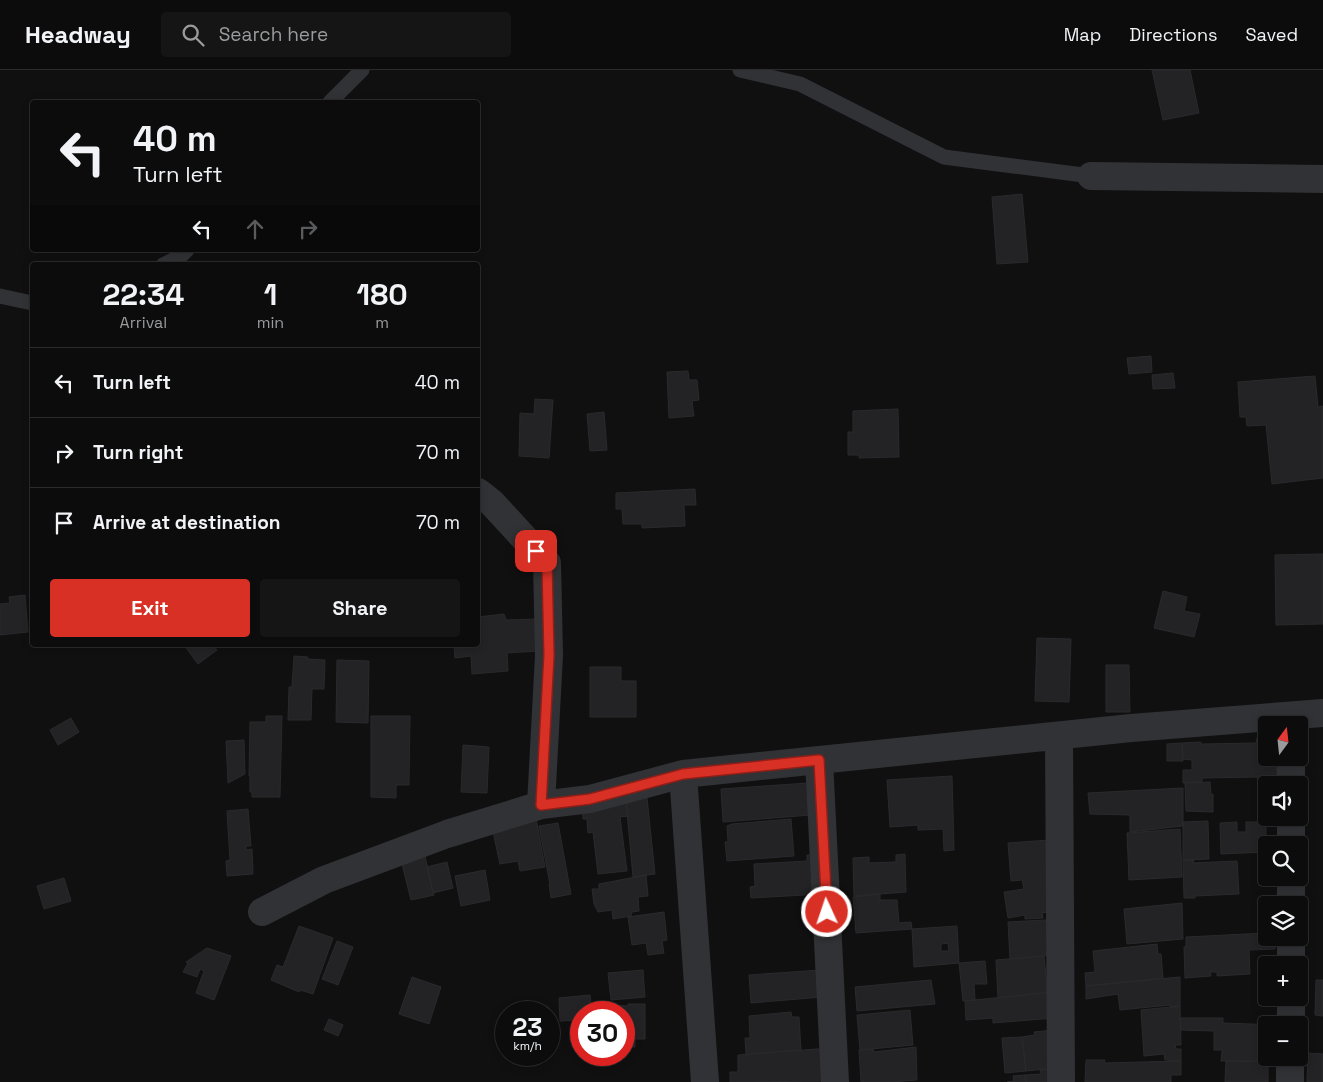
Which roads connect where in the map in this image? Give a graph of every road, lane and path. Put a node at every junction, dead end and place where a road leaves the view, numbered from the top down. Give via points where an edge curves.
1 (362, 70) edge
2 (740, 70) edge
3 (332, 100) edge
4 (1091, 176) joint
5 (1323, 179) edge
6 (185, 252) edge
7 (169, 262) edge
8 (0, 296) edge
9 (30, 303) edge
10 (480, 494) edge
11 (1323, 713) edge
12 (1308, 716) edge
13 (1258, 722) edge
14 (1059, 736) junction
15 (819, 760) junction
16 (683, 774) junction
17 (541, 805) junction
18 (262, 912) dead end
19 (1290, 1066) edge
20 (705, 1082) edge
21 (835, 1082) edge
22 (1061, 1082) edge
23 (1290, 1082) edge

1 - 3 lane
2 - 4 lane via 800,84 944,157
4 - 5 street
6 - 7 lane
8 - 9 lane
10 - 17 street via 547,563 549,655
11 - 12 street
13 - 14 street via 1131,728
14 - 15 street
14 - 22 street
15 - 16 street
15 - 21 street
16 - 17 street via 590,799
16 - 20 street
17 - 18 street via 447,834 324,880
19 - 23 street

